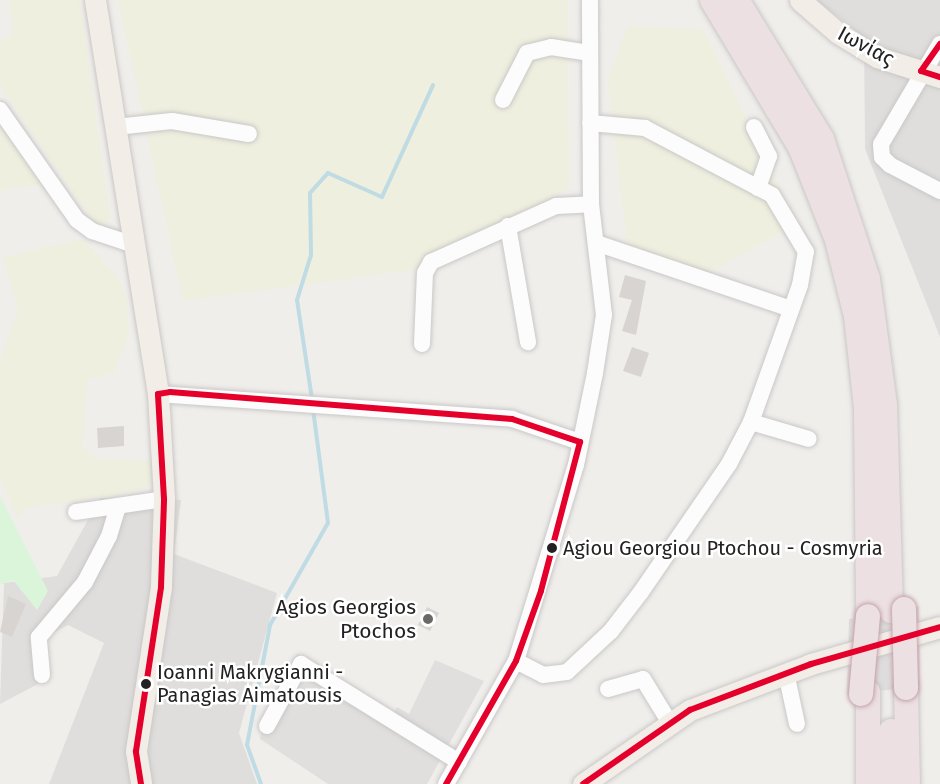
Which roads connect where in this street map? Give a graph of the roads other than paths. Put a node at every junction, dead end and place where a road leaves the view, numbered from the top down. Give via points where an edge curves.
1 (95, 0) edge
2 (590, 0) edge
3 (712, 0) edge
4 (800, 0) edge
5 (739, 3) edge
6 (940, 44) edge
7 (589, 53) junction
8 (930, 74) edge
9 (503, 100) dead end
10 (0, 110) edge
11 (590, 123) junction
12 (116, 127) junction
13 (754, 127) dead end
14 (249, 134) dead end
15 (811, 144) junction
16 (758, 188) junction
17 (940, 191) edge
18 (591, 204) junction
19 (508, 226) junction
20 (596, 243) junction
21 (131, 244) junction
22 (791, 309) junction
23 (528, 342) dead end
24 (422, 344) dead end
25 (158, 394) junction
26 (751, 422) junction
27 (809, 439) dead end
28 (580, 442) junction
29 (164, 500) junction
30 (118, 506) junction
31 (76, 512) dead end
32 (879, 613) junction
33 (940, 627) edge
34 (516, 661) junction
35 (786, 673) junction
36 (42, 675) dead end
37 (608, 689) dead end
38 (876, 692) junction
39 (670, 723) junction
40 (797, 724) dead end
41 (267, 726) dead end
42 (459, 762) junction
43 (141, 784) edge
44 (446, 784) edge
45 (583, 784) edge
46 (853, 784) edge
47 (868, 784) edge
48 (890, 784) edge
49 (908, 784) edge

1 - 12 main road
2 - 7 street
3 - 15 highway
4 - 8 main road, Ιωνίας via 838,33 878,57
5 - 15 highway
6 - 8 street
7 - 9 street via 551,47 527,52
7 - 11 street
8 - 17 street via 881,144 882,157
10 - 21 street via 76,220 92,231
11 - 16 street via 645,128
11 - 18 street
12 - 14 street via 181,121
12 - 21 main road
13 - 16 street via 769,156
15 - 32 highway via 845,320
15 - 32 highway via 855,229 876,311 887,429
16 - 22 street via 772,195 806,252
18 - 19 street via 556,206
18 - 20 street
19 - 23 street
19 - 24 street via 431,262 425,273
20 - 22 street
20 - 28 street via 604,315
21 - 25 main road
22 - 26 street
25 - 28 street via 512,418
25 - 29 main road
26 - 27 street
26 - 34 street via 729,464 611,631 560,675 543,675
28 - 34 street via 541,591
29 - 30 street
29 - 43 main road via 161,587 136,751
30 - 31 street
30 - 36 street via 109,536 85,582 39,637
32 - 38 highway
32 - 38 highway
33 - 35 main road
34 - 42 street
35 - 39 main road via 690,710
35 - 40 street
37 - 39 street via 644,679
38 - 46 highway
38 - 47 highway
38 - 48 highway
38 - 49 highway
39 - 45 main road
41 - 42 street via 301,664
42 - 44 street

